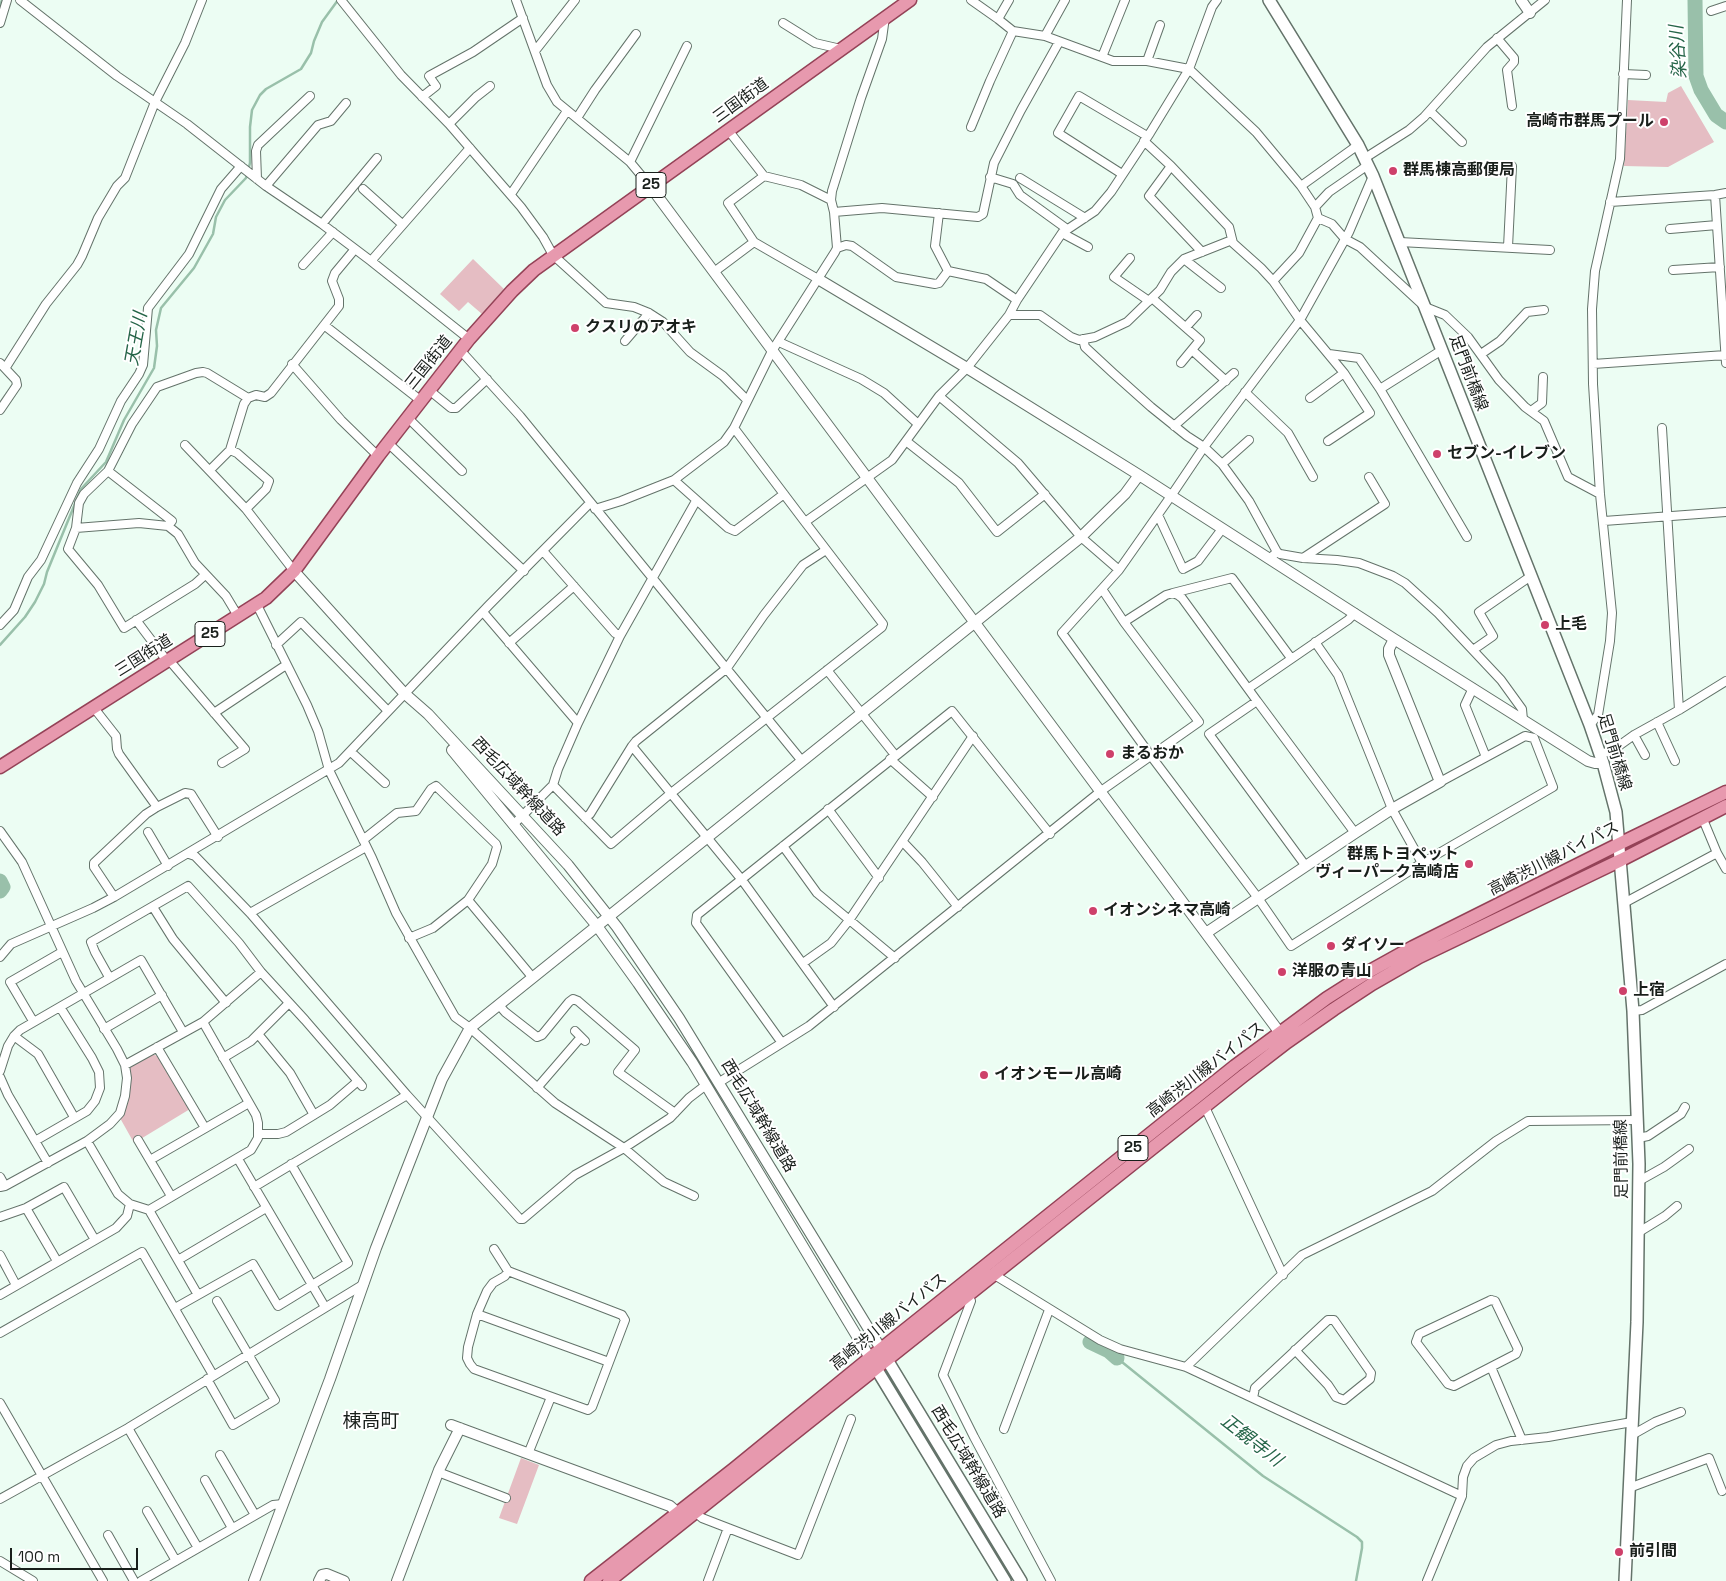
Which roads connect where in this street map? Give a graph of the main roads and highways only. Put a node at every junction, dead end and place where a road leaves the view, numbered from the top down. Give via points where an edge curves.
1 (910, 0) edge
2 (1269, 0) edge
3 (0, 767) edge
4 (1726, 792) edge
5 (1726, 806) edge
6 (1619, 844) junction
7 (1620, 860) junction
8 (1284, 1037) junction
9 (884, 1355) junction
10 (873, 1364) junction
11 (591, 1581) edge
12 (609, 1581) edge
13 (1005, 1581) edge
14 (1021, 1581) edge
15 (1625, 1581) edge

1 - 3 main road, 三国街道 / 25 via 553,256 512,290 407,417 294,571 266,598
2 - 6 main road, 足門前橋線 via 1369,166 1590,725 1616,812
4 - 6 main road, 高崎渋川線バイパス / 25
5 - 7 main road, 高崎渋川線バイパス / 25
6 - 7 main road, 足門前橋線
6 - 8 main road, 高崎渋川線バイパス / 25 via 1376,968 1327,998
7 - 8 main road, 高崎渋川線バイパス / 25 via 1419,957
7 - 15 main road, 足門前橋線 via 1633,1011 1639,1181 1637,1322
8 - 9 main road, 高崎渋川線バイパス / 25
8 - 9 main road, 高崎渋川線バイパス / 25 via 1204,1107 967,1295
9 - 10 main road, 高崎渋川線バイパス / 25
9 - 14 main road, 西毛広域幹線道路
10 - 11 main road, 高崎渋川線バイパス / 25
10 - 12 main road, 高崎渋川線バイパス / 25 via 696,1513
10 - 13 main road, 西毛広域幹線道路

